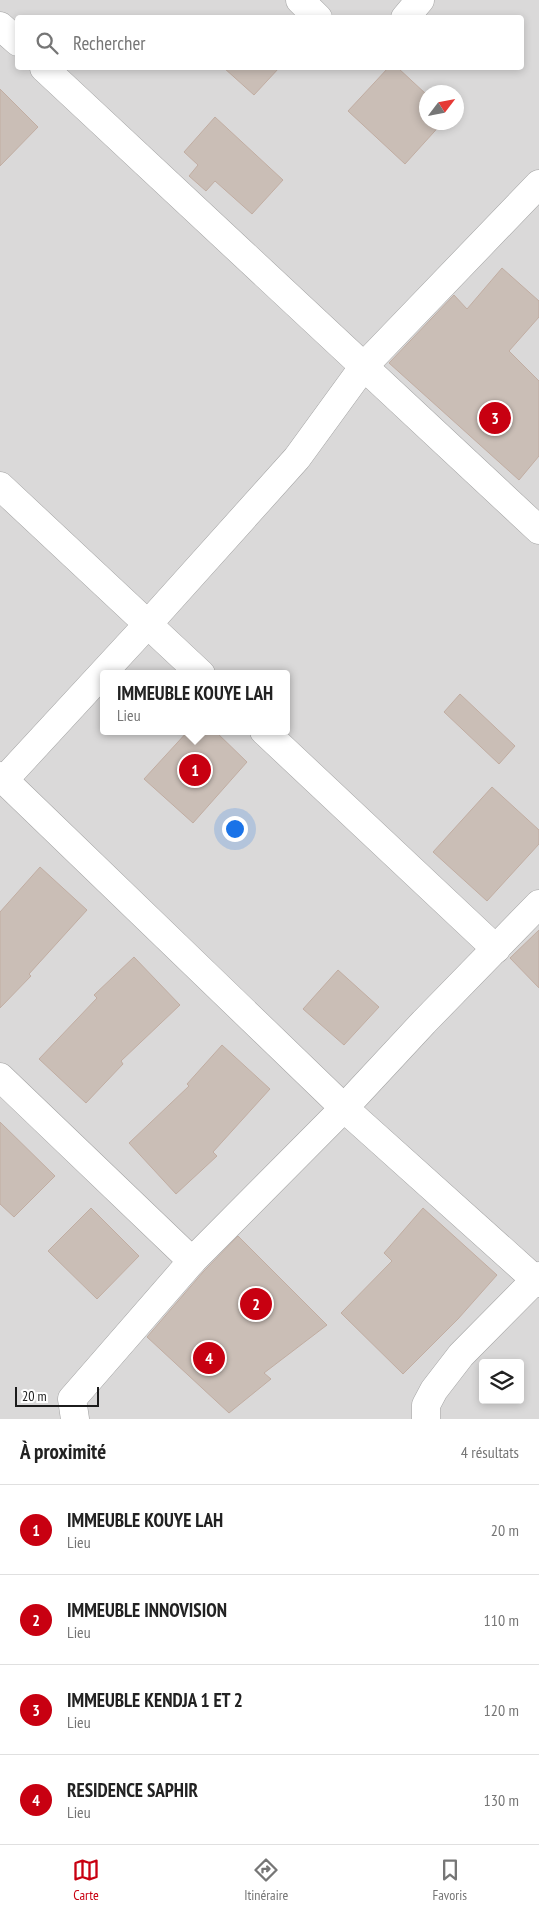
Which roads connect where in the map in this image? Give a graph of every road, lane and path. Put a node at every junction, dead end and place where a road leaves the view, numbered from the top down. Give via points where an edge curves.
1 (300, 0) edge
2 (420, 0) edge
3 (315, 15) edge
4 (408, 15) edge
5 (0, 26) edge
6 (15, 39) edge
7 (46, 70) edge
8 (539, 184) edge
9 (364, 366) junction
10 (0, 486) edge
11 (535, 519) edge
12 (148, 624) junction
13 (104, 670) edge
14 (197, 670) edge
15 (100, 675) edge
16 (268, 735) edge
17 (2, 778) edge
18 (539, 904) edge
19 (496, 949) junction
20 (0, 1077) edge
21 (344, 1108) junction
22 (192, 1261) junction
23 (538, 1280) edge
24 (75, 1419) edge
25 (426, 1419) edge

1 - 3 street
2 - 4 street
5 - 6 street
7 - 9 street
8 - 9 street
9 - 11 street
9 - 12 street via 298,458
10 - 12 street
12 - 13 street
12 - 14 street
15 - 17 street
16 - 19 street
17 - 21 street
18 - 19 street
19 - 21 street
20 - 22 street
21 - 22 street
21 - 23 street
22 - 24 street via 72,1399
23 - 25 street via 461,1355 434,1390 426,1405

